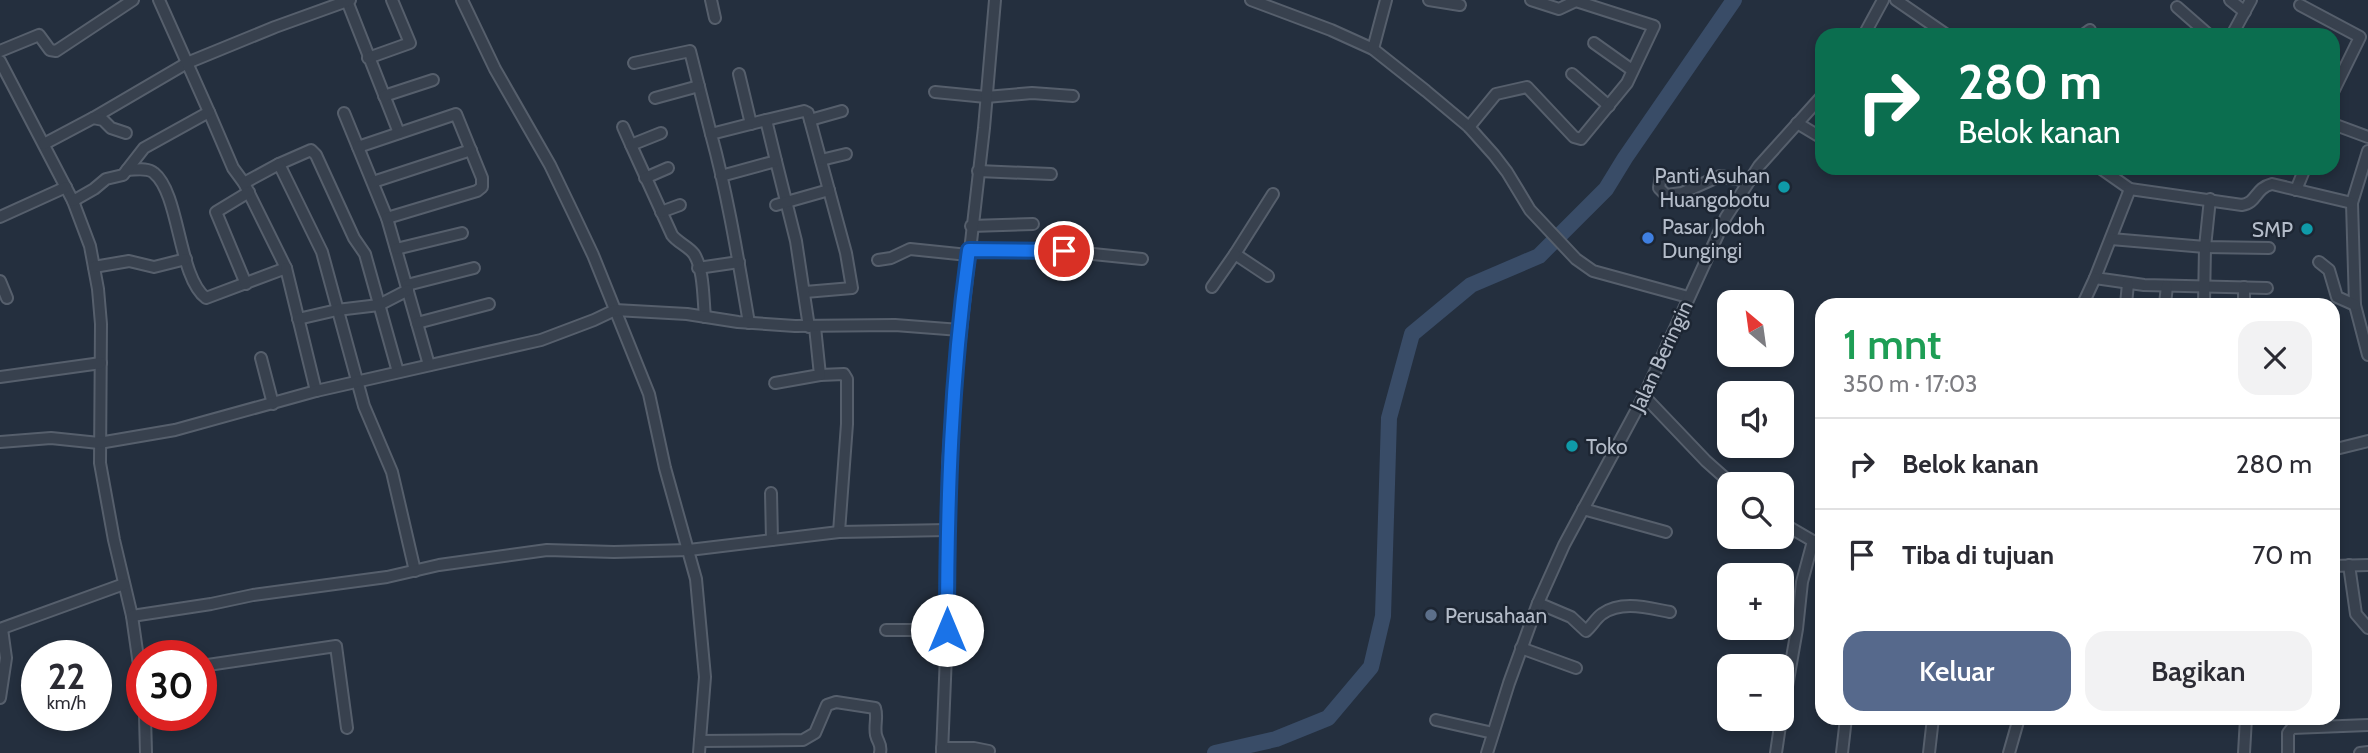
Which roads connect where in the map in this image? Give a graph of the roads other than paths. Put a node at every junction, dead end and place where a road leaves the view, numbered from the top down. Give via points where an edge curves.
1 (133, 0) edge
2 (159, 0) edge
3 (392, 0) edge
4 (462, 0) edge
5 (711, 0) edge
6 (995, 0) edge
7 (1386, 0) edge
8 (1429, 0) edge
9 (1531, 0) edge
10 (1883, 0) edge
11 (1896, 0) edge
12 (2230, 0) edge
13 (2251, 0) edge
14 (348, 1) edge
15 (1257, 1) edge
16 (1460, 5) dead end
17 (2300, 5) dead end
18 (317, 6) edge
19 (2177, 8) dead end
20 (2245, 12) junction
21 (715, 18) dead end
22 (1868, 28) edge
23 (1937, 28) edge
24 (2201, 28) edge
25 (2236, 28) edge
26 (1594, 43) dead end
27 (1373, 49) junction
28 (0, 51) edge
29 (368, 58) junction
30 (0, 61) edge
31 (187, 63) junction
32 (634, 63) dead end
33 (1632, 70) junction
34 (739, 74) dead end
35 (1572, 74) dead end
36 (2340, 78) edge
37 (433, 80) dead end
38 (699, 86) junction
39 (935, 92) dead end
40 (384, 96) junction
41 (1073, 96) dead end
42 (986, 97) junction
43 (654, 98) dead end
44 (1815, 104) edge
45 (1609, 106) junction
46 (842, 111) dead end
47 (209, 112) junction
48 (344, 113) dead end
49 (93, 118) junction
50 (766, 120) junction
51 (810, 120) junction
52 (1797, 123) junction
53 (751, 124) junction
54 (2340, 126) edge
55 (623, 127) dead end
56 (1469, 127) junction
57 (126, 133) dead end
58 (399, 133) junction
59 (661, 133) dead end
60 (711, 134) junction
61 (1815, 134) edge
62 (2368, 136) edge
63 (44, 144) junction
64 (631, 145) junction
65 (358, 147) junction
66 (471, 150) junction
67 (2368, 151) edge
68 (846, 154) dead end
69 (821, 160) junction
70 (776, 161) junction
71 (279, 164) junction
72 (668, 168) dead end
73 (128, 170) junction
74 (978, 171) junction
75 (1051, 174) dead end
76 (1661, 175) dead end
77 (2112, 175) edge
78 (2302, 175) edge
79 (721, 176) junction
80 (645, 178) junction
81 (1748, 181) junction
82 (373, 182) junction
83 (66, 187) junction
84 (246, 188) junction
85 (2130, 189) junction
86 (829, 190) junction
87 (2296, 190) junction
88 (1273, 194) dead end
89 (2210, 199) junction
90 (73, 201) junction
91 (782, 203) junction
92 (2352, 203) junction
93 (680, 205) dead end
94 (661, 212) junction
95 (0, 217) edge
96 (387, 218) junction
97 (1033, 223) dead end
98 (971, 226) junction
99 (460, 235) dead end
100 (2111, 239) junction
101 (2205, 247) junction
102 (2269, 248) dead end
103 (396, 249) junction
104 (969, 252) junction
105 (1235, 254) junction
106 (186, 258) junction
107 (1142, 259) dead end
108 (878, 260) dead end
109 (739, 262) junction
110 (2319, 262) dead end
111 (94, 267) junction
112 (286, 268) junction
113 (698, 268) junction
114 (472, 270) dead end
115 (2368, 273) edge
116 (2354, 275) junction
117 (1268, 276) dead end
118 (2095, 278) junction
119 (0, 281) edge
120 (246, 284) junction
121 (2128, 284) junction
122 (2167, 286) junction
123 (2206, 286) junction
124 (2244, 287) junction
125 (407, 288) junction
126 (1212, 288) dead end
127 (2267, 288) dead end
128 (805, 292) junction
129 (1688, 297) junction
130 (7, 298) dead end
131 (2086, 298) edge
132 (2127, 298) edge
133 (2166, 298) edge
134 (2205, 298) edge
135 (2244, 298) edge
136 (2339, 298) edge
137 (2340, 298) edge
138 (378, 302) junction
139 (2354, 305) junction
140 (488, 306) dead end
141 (337, 310) junction
142 (615, 310) junction
143 (705, 317) junction
144 (298, 319) junction
145 (810, 321) junction
146 (417, 323) junction
147 (749, 323) junction
148 (960, 330) junction
149 (2364, 330) edge
150 (2368, 355) edge
151 (261, 358) dead end
152 (101, 363) junction
153 (429, 365) junction
154 (398, 372) junction
155 (820, 376) junction
156 (0, 377) edge
157 (358, 382) junction
158 (775, 383) dead end
159 (316, 391) junction
160 (1644, 396) junction
161 (273, 404) junction
162 (2368, 441) edge
163 (0, 442) edge
164 (99, 443) junction
165 (2340, 448) dead end
166 (1718, 472) edge
167 (771, 493) dead end
168 (1583, 509) junction
169 (948, 530) junction
170 (1794, 530) edge
171 (1666, 531) dead end
172 (839, 532) junction
173 (772, 540) junction
174 (1815, 541) edge
175 (1815, 547) edge
176 (690, 550) junction
177 (2349, 565) junction
178 (2368, 565) edge
179 (2340, 566) edge
180 (415, 571) junction
181 (124, 584) junction
182 (1538, 603) junction
183 (1670, 612) dead end
184 (132, 616) junction
185 (2368, 628) edge
186 (1, 629) edge
187 (886, 630) dead end
188 (947, 630) junction
189 (135, 640) edge
190 (1521, 648) junction
191 (1792, 654) edge
192 (217, 664) edge
193 (1576, 668) dead end
194 (0, 698) edge
195 (1436, 720) dead end
196 (1845, 725) edge
197 (1932, 725) edge
198 (2017, 725) edge
199 (2246, 725) edge
200 (2368, 725) edge
201 (347, 728) dead end
202 (145, 731) edge
203 (1779, 731) edge
204 (1493, 733) junction
205 (700, 747) edge
206 (942, 751) edge
207 (989, 751) dead end
208 (2368, 752) edge
209 (146, 753) edge
210 (880, 753) edge
211 (1487, 753) edge
212 (1776, 753) edge
213 (1842, 753) edge
214 (1929, 753) edge
215 (2009, 753) edge
216 (2244, 753) edge
217 (2288, 753) edge
218 (2360, 753) edge

1 - 28 street via 56,51 39,35
2 - 31 street
3 - 29 street via 410,43
4 - 142 street via 550,165
5 - 21 street
6 - 42 street
7 - 27 street
8 - 16 street
9 - 33 street via 1559,9 1576,1 1654,26
10 - 22 street
11 - 23 street
12 - 20 street
13 - 20 street
14 - 18 street
14 - 29 street
15 - 27 street
17 - 36 street via 2360,37
18 - 31 street
19 - 24 street
20 - 25 street
26 - 33 street
27 - 56 street
29 - 40 street
30 - 63 street
31 - 47 street
31 - 49 street
32 - 38 street via 688,51
33 - 45 street
34 - 53 street
35 - 45 street
37 - 40 street
38 - 43 street
38 - 60 street
39 - 42 street
40 - 58 street
41 - 42 street
42 - 74 street
44 - 52 street, Jalan Beringin
45 - 56 street via 1581,139 1574,138 1527,87 1496,94
46 - 51 street
47 - 73 street via 144,148
47 - 84 street
48 - 65 street
49 - 57 street
49 - 63 street
50 - 51 street via 804,111
50 - 53 street
50 - 70 street
51 - 69 street
52 - 61 street
52 - 81 street, Jalan Beringin
53 - 60 street
54 - 62 street
55 - 64 street
56 - 129 street via 1501,164 1530,210 1576,259 1593,271
58 - 65 street
58 - 66 street via 456,114
59 - 64 street
60 - 79 street
63 - 83 street
64 - 80 street
65 - 82 street
66 - 82 street
66 - 96 street via 483,184 477,191
67 - 92 street
68 - 69 street
69 - 86 street
70 - 79 street
70 - 91 street
71 - 84 street
71 - 138 street via 314,150 365,254
71 - 141 street via 321,253
72 - 80 street
73 - 90 street
73 - 106 street via 147,170 158,177
74 - 75 street
74 - 98 street
76 - 81 street via 1659,188 1666,195 1725,175
77 - 85 street
78 - 87 street
79 - 109 street
80 - 94 street
81 - 129 street, Jalan Beringin
82 - 96 street
83 - 90 street
83 - 95 street
84 - 112 street
84 - 120 street via 216,212
85 - 89 street
85 - 100 street
86 - 91 street
86 - 128 street via 852,288
87 - 89 street via 2272,184 2261,187 2250,203 2242,205
87 - 92 street
88 - 105 street
89 - 101 street
90 - 111 street
91 - 128 street
92 - 116 street
93 - 94 street
94 - 113 street via 677,242 693,253
96 - 103 street
97 - 98 street
98 - 104 street
99 - 103 street
100 - 101 street
100 - 118 street
101 - 102 street
101 - 123 street
103 - 125 street
104 - 107 street via 1044,250
104 - 108 street via 910,249
104 - 148 street
105 - 117 street
105 - 126 street
106 - 111 street via 154,267 129,261
106 - 120 street via 206,299
109 - 113 street
109 - 147 street
110 - 136 street via 2329,270
111 - 152 street
112 - 120 street
112 - 144 street
113 - 143 street
114 - 125 street
115 - 116 street
116 - 139 street
118 - 121 street
118 - 131 street
119 - 130 street
121 - 122 street
121 - 132 street
122 - 123 street
122 - 133 street
123 - 124 street
123 - 134 street
124 - 127 street
124 - 135 street
125 - 138 street
125 - 146 street
128 - 145 street
129 - 160 street, Jalan Beringin
137 - 139 street
138 - 141 street
138 - 154 street
139 - 149 street
140 - 146 street
141 - 144 street
141 - 157 street
142 - 143 street
142 - 153 street via 541,340
142 - 176 street via 649,394
143 - 147 street
144 - 159 street
145 - 147 street
145 - 148 street
145 - 155 street
146 - 153 street
148 - 169 street via 948,466
149 - 150 street
151 - 161 street
152 - 156 street
152 - 164 street
153 - 154 street
154 - 157 street
155 - 158 street
155 - 172 street via 844,374 846,379
157 - 159 street
157 - 180 street via 372,429 392,472
159 - 161 street
159 - 164 street
160 - 166 street
160 - 168 street, Jalan Beringin
161 - 164 street via 175,430
162 - 165 street
163 - 164 street via 51,438
164 - 181 street
167 - 173 street
168 - 171 street
168 - 182 street, Jalan Beringin
169 - 172 street
169 - 188 street
170 - 174 street
172 - 173 street
173 - 176 street
175 - 191 street via 1802,582
176 - 180 street via 547,550
176 - 205 street via 705,677
177 - 178 street
177 - 179 street
177 - 185 street via 2356,614
180 - 184 street
181 - 184 street
181 - 186 street
182 - 183 street via 1571,617 1586,631 1615,607
182 - 190 street, Jalan Beringin
184 - 189 street
186 - 194 street via 6,658
187 - 188 street
188 - 206 street
190 - 193 street
190 - 204 street, Jalan Beringin
192 - 201 street via 336,646
195 - 204 street
196 - 213 street
197 - 214 street
198 - 215 street
199 - 216 street
200 - 217 street via 2292,728
202 - 209 street
203 - 212 street
204 - 211 street, Jalan Beringin
205 - 210 street via 803,740 815,733 827,705 836,702 875,708
206 - 207 street
208 - 218 street

